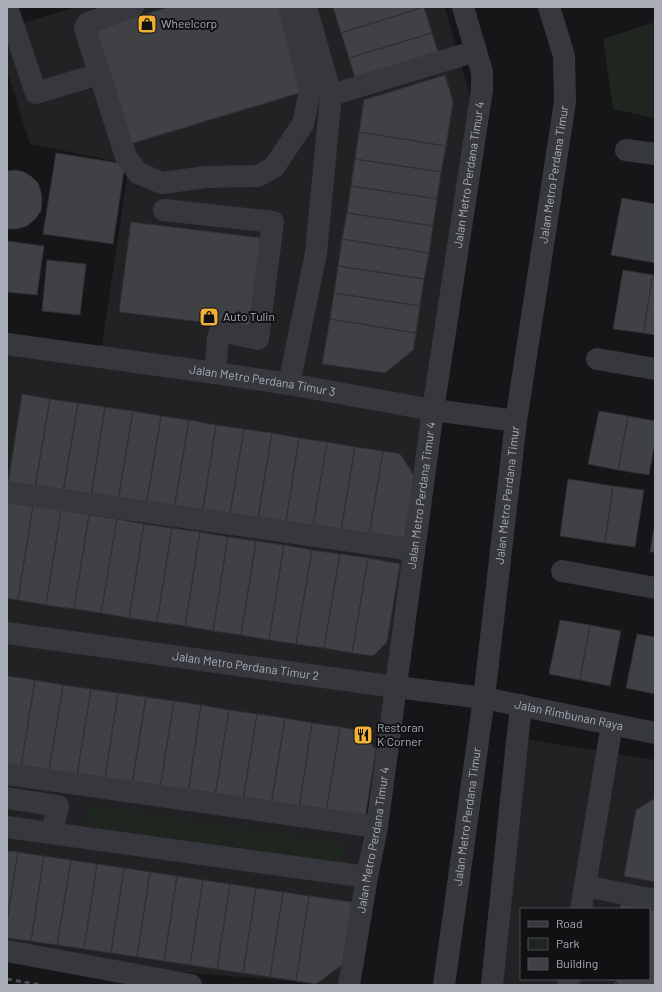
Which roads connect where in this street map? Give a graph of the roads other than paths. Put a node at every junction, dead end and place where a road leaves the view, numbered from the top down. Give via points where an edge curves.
1 (7, 7) edge
2 (133, 7) edge
3 (289, 7) edge
4 (306, 7) edge
5 (463, 7) edge
6 (549, 7) edge
7 (476, 51) junction
8 (99, 74) junction
9 (331, 95) junction
10 (626, 150) dead end
11 (655, 154) edge
12 (164, 210) dead end
13 (7, 344) edge
14 (597, 359) dead end
15 (655, 369) edge
16 (215, 373) junction
17 (289, 384) junction
18 (433, 410) junction
19 (516, 421) junction
20 (7, 492) edge
21 (414, 550) junction
22 (562, 571) dead end
23 (655, 588) edge
24 (7, 633) edge
25 (396, 687) junction
26 (484, 698) junction
27 (521, 705) junction
28 (612, 724) junction
29 (655, 733) edge
30 (7, 774) edge
31 (7, 798) edge
32 (7, 827) edge
33 (377, 827) junction
34 (52, 833) junction
35 (367, 878) junction
36 (585, 886) junction
37 (655, 900) edge
38 (581, 908) edge
39 (7, 951) edge
40 (191, 985) edge
41 (349, 985) edge
42 (444, 985) edge
43 (492, 985) edge

1 - 8 street via 36,93
2 - 8 street via 88,23 86,32
3 - 8 street via 310,90 303,124 274,167 258,176 206,177 162,183 138,173 126,156
4 - 9 street
5 - 7 street, Jalan Metro Perdana Timur 4
6 - 19 street, Jalan Metro Perdana Timur via 564,56 565,102
7 - 9 street
7 - 18 street, Jalan Metro Perdana Timur 4 via 482,72 482,90
9 - 17 street via 316,253
10 - 11 street
12 - 16 street via 273,222 258,339 220,330
13 - 16 street, Jalan Metro Perdana Timur 3
14 - 15 street
16 - 17 street, Jalan Metro Perdana Timur 3
17 - 18 street, Jalan Metro Perdana Timur 3
18 - 19 street, Jalan Metro Perdana Timur 3
18 - 21 street, Jalan Metro Perdana Timur 4
19 - 26 street, Jalan Metro Perdana Timur
20 - 21 street
21 - 25 street, Jalan Metro Perdana Timur 4
22 - 23 street
24 - 25 street, Jalan Metro Perdana Timur 2
25 - 26 street, Jalan Metro Perdana Timur 2
25 - 33 street, Jalan Metro Perdana Timur 4
26 - 27 street, Jalan Rimbunan Raya
26 - 42 street, Jalan Metro Perdana Timur
27 - 28 street, Jalan Rimbunan Raya
27 - 43 street
28 - 29 street, Jalan Rimbunan Raya
28 - 36 street
30 - 33 street
31 - 34 street via 58,806
32 - 34 street
33 - 35 street, Jalan Metro Perdana Timur 4
34 - 35 street
35 - 41 street, Jalan Metro Perdana Timur 4
36 - 37 street
36 - 38 street
39 - 40 street

